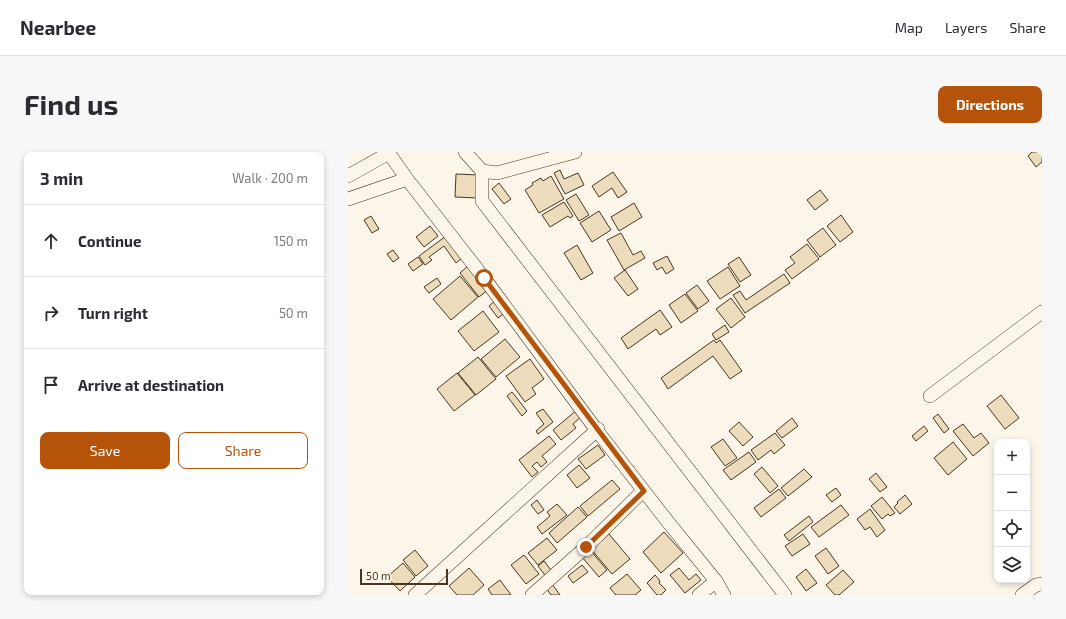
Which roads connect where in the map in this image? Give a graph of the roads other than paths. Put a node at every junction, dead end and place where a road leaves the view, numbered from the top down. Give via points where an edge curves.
1 (388, 152) edge
2 (464, 152) edge
3 (575, 152) edge
4 (482, 171) junction
5 (348, 176) edge
6 (407, 179) junction
7 (348, 198) edge
8 (1042, 312) edge
9 (930, 396) dead end
10 (598, 430) junction
11 (644, 491) junction
12 (716, 581) junction
13 (1042, 584) edge
14 (415, 595) edge
15 (532, 595) edge
16 (699, 595) edge
17 (724, 595) edge
18 (785, 595) edge
19 (1022, 595) edge

1 - 5 street
1 - 6 street
2 - 4 street
3 - 4 street via 497,173
4 - 18 street via 482,201
6 - 7 street
6 - 10 street
8 - 9 street
10 - 11 street
10 - 14 street
11 - 12 street
11 - 15 street
12 - 16 street
12 - 17 street
13 - 19 street via 1036,585

